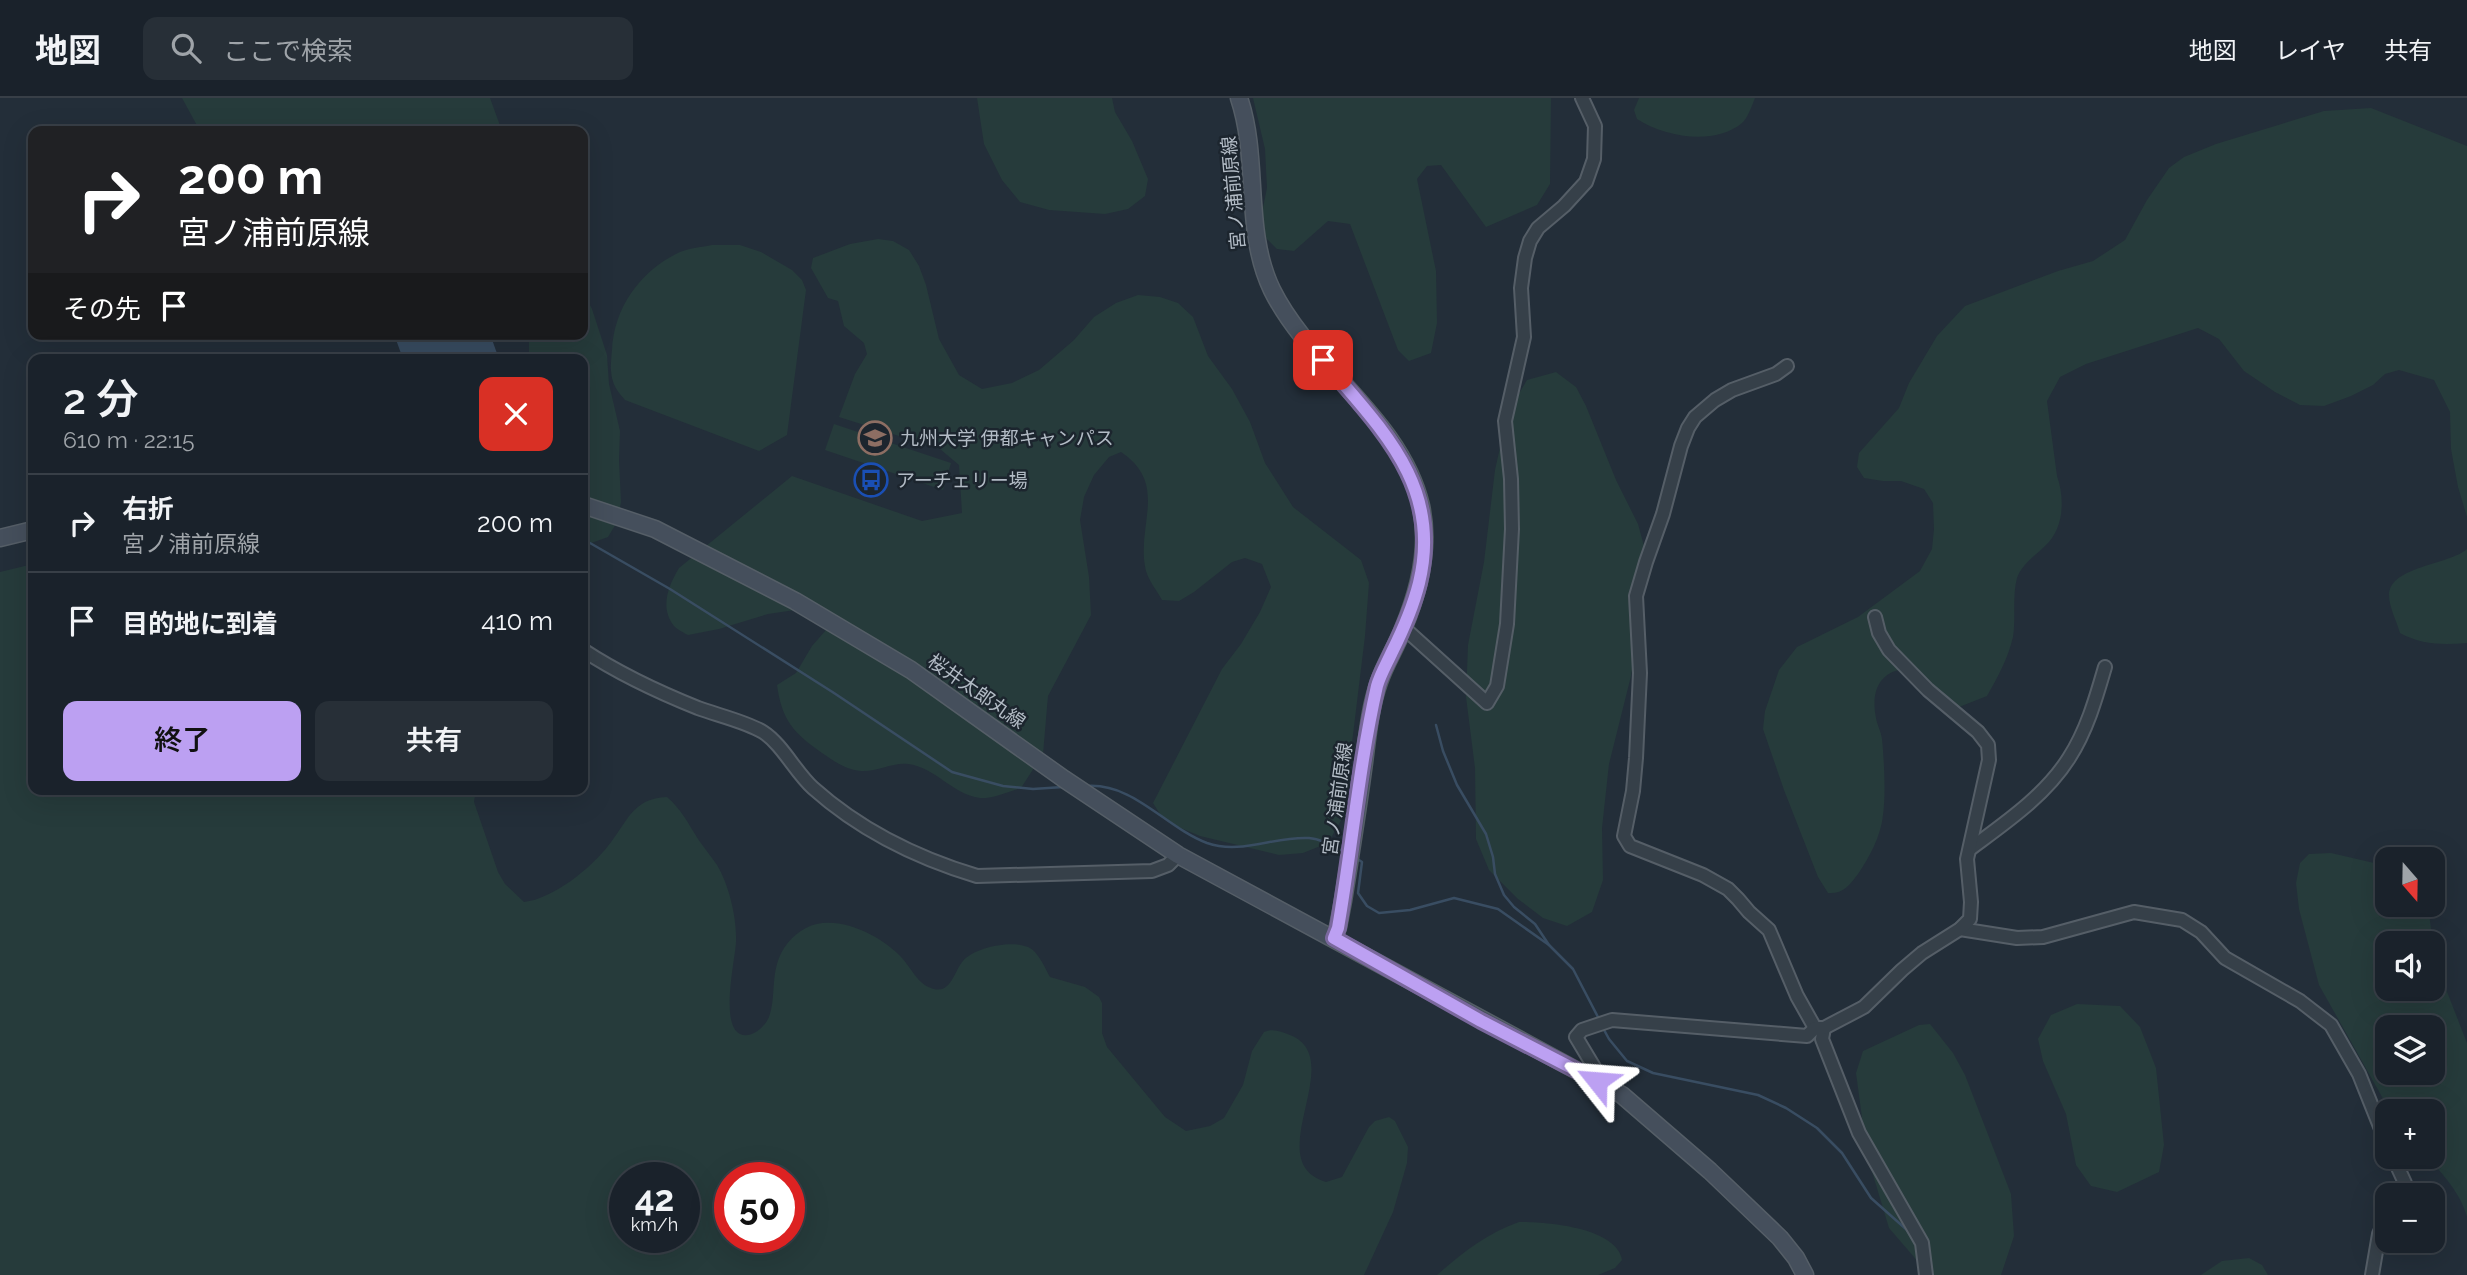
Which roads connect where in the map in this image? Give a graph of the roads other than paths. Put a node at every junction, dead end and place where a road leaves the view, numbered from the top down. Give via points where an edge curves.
1 (1239, 98) edge
2 (1582, 98) edge
3 (1787, 366) dead end
4 (588, 507) edge
5 (28, 531) edge
6 (0, 538) edge
7 (1875, 617) dead end
8 (1404, 628) junction
9 (588, 653) edge
10 (2105, 667) dead end
11 (1969, 849) junction
12 (1178, 855) junction
13 (1960, 929) junction
14 (1334, 938) junction
15 (1819, 1028) junction
16 (1597, 1081) junction
17 (2375, 1115) edge
18 (2376, 1253) edge
19 (1925, 1270) edge
20 (1805, 1275) edge
21 (2372, 1275) edge

1 - 8 main road, 宮ノ浦前原線 via 1247,121 1260,259 1272,289 1288,318 1393,444 1421,506 1424,545 1419,582
2 - 8 street via 1595,126 1594,159 1586,182 1538,228 1525,258 1521,288 1524,337 1505,421 1512,529 1507,624 1497,686 1487,703
3 - 15 street via 1715,400 1695,418 1681,446 1636,596 1637,746 1624,836 1630,846 1728,889 1769,930 1797,996
4 - 12 main road, 桜井太郎丸線 via 695,547 795,601 911,670
5 - 6 main road
7 - 11 street via 1889,650 1988,745 1989,760
8 - 14 main road, 宮ノ浦前原線 via 1378,682
9 - 12 street via 680,701 763,732 812,787 847,814 888,842 954,869 977,876 1152,871
10 - 11 street via 2092,711 2069,758 2032,801
11 - 13 street via 1971,912
12 - 14 main road, 桜井太郎丸線
13 - 15 street via 1922,953 1864,1007
13 - 17 street via 2043,937 2134,912 2182,920 2201,932 2225,958 2300,1001 2331,1025
14 - 16 main road
15 - 16 street via 1807,1036 1612,1020 1582,1030 1576,1037 1597,1072
15 - 19 street via 1859,1133 1922,1243
16 - 20 main road via 1622,1095 1710,1171 1780,1238
18 - 21 street

